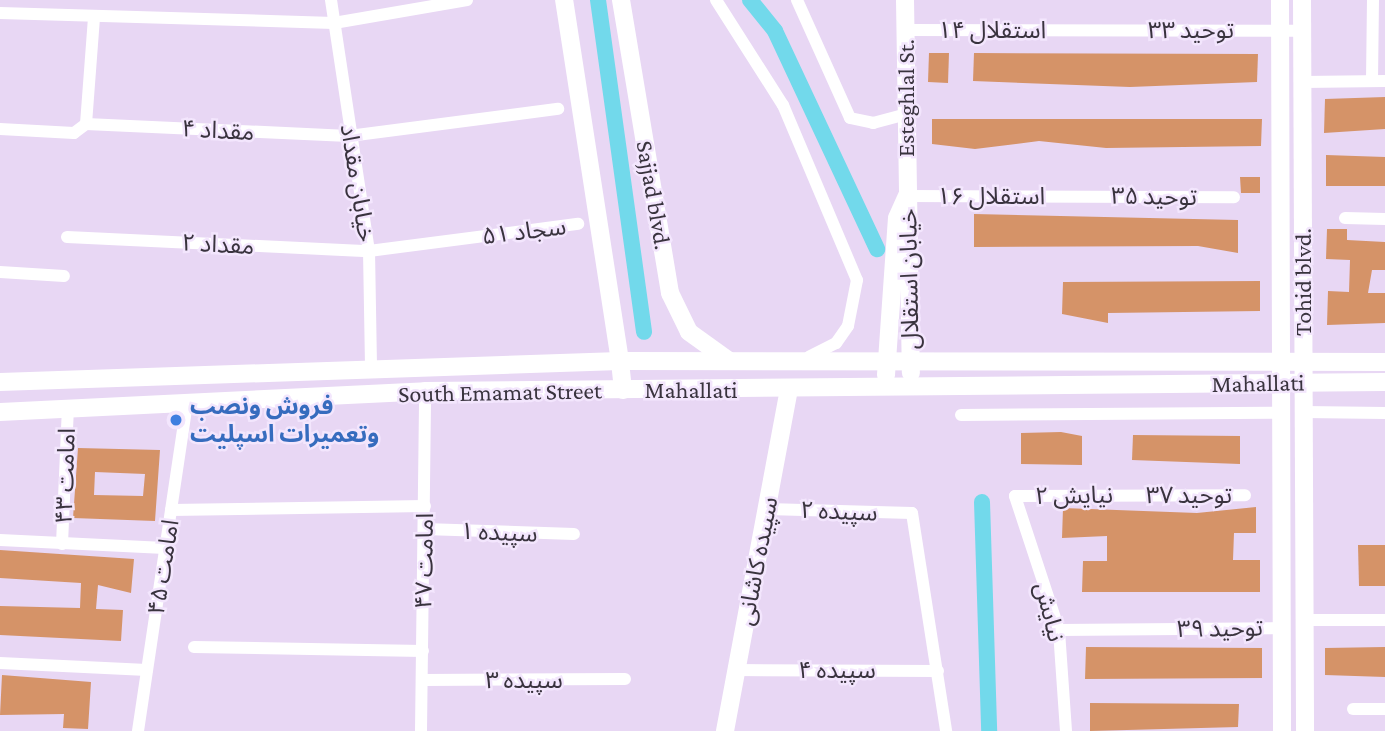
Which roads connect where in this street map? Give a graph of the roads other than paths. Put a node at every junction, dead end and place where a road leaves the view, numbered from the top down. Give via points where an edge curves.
1 (331, 0) edge
2 (467, 0) edge
3 (564, 0) edge
4 (621, 0) edge
5 (716, 0) edge
6 (797, 0) edge
7 (905, 0) edge
8 (1280, 0) edge
9 (1302, 0) edge
10 (1373, 0) edge
11 (113, 6) edge
12 (0, 13) edge
13 (94, 17) junction
14 (334, 23) junction
15 (906, 30) junction
16 (1079, 30) joint
17 (1280, 30) junction
18 (1303, 30) junction
19 (1379, 81) edge
20 (1303, 82) junction
21 (558, 109) dead end
22 (906, 114) junction
23 (86, 124) junction
24 (0, 129) edge
25 (349, 136) junction
26 (1074, 195) joint
27 (907, 196) junction
28 (1234, 198) dead end
29 (1345, 218) dead end
30 (1385, 219) edge
31 (578, 225) dead end
32 (67, 237) dead end
33 (369, 251) junction
34 (0, 272) edge
35 (64, 276) dead end
36 (620, 361) junction
37 (1281, 361) junction
38 (1303, 362) junction
39 (1385, 362) edge
40 (735, 363) junction
41 (911, 363) junction
42 (886, 364) junction
43 (778, 365) junction
44 (371, 368) junction
45 (26, 381) junction
46 (0, 382) edge
47 (1304, 382) junction
48 (1385, 382) edge
49 (1281, 383) junction
50 (911, 387) junction
51 (885, 388) junction
52 (623, 390) junction
53 (789, 390) junction
54 (425, 391) junction
55 (373, 394) junction
56 (187, 403) junction
57 (68, 408) junction
58 (27, 411) junction
59 (0, 412) edge
60 (1281, 412) junction
61 (1304, 412) junction
62 (1385, 413) edge
63 (961, 415) dead end
64 (1133, 495) joint
65 (1245, 495) dead end
66 (1015, 496) joint
67 (425, 506) junction
68 (767, 509) junction
69 (171, 510) junction
70 (424, 529) junction
71 (574, 534) dead end
72 (0, 540) edge
73 (62, 544) junction
74 (165, 548) junction
75 (1304, 620) junction
76 (1385, 620) edge
77 (1282, 628) junction
78 (1059, 630) junction
79 (194, 647) dead end
80 (423, 651) junction
81 (2, 663) edge
82 (147, 670) junction
83 (736, 670) junction
84 (938, 671) junction
85 (625, 679) dead end
86 (423, 680) junction
87 (1353, 709) dead end
88 (1385, 709) edge
89 (138, 731) edge
90 (421, 731) edge
91 (725, 731) edge
92 (946, 731) edge
93 (1066, 731) edge
94 (1282, 731) edge
95 (1305, 731) edge

1 - 14 street, خیابان مقداد
2 - 14 street
3 - 36 street
4 - 40 street, Sajjad blvd. via 670,293 689,331
5 - 43 street via 783,105 857,280 856,305 836,343
6 - 22 street via 850,118 873,122
7 - 15 street, Esteghlal St.
8 - 17 street, Tohid blvd.
9 - 18 street, Tohid blvd.
10 - 19 street
11 - 13 street
11 - 14 street
12 - 13 street
13 - 23 street
14 - 25 street, خیابان مقداد
15 - 16 street, استقلال ۱۴
15 - 22 street, Esteghlal St.
16 - 17 street, توحید ۳۳
17 - 18 street, توحید ۳۳
17 - 37 street, Tohid blvd.
18 - 20 street, Tohid blvd.
19 - 20 street
20 - 38 street, Tohid blvd.
21 - 25 street, مقداد ۴
22 - 27 street, Esteghlal St.
23 - 24 street via 75,133
23 - 25 street, مقداد ۴
25 - 33 street, خیابان مقداد
26 - 27 street, استقلال ۱۶
26 - 28 street, توحید ۳۵
27 - 41 street, خیابان استقلال via 913,217
27 - 42 street via 897,218
29 - 30 street
31 - 33 street, سجاد ۵۱
32 - 33 street, مقداد ۲
33 - 44 street, خیابان مقداد
34 - 35 street
36 - 40 street, Mahallati
36 - 44 street
36 - 52 street, Mahallati
37 - 38 street, Mahallati
37 - 41 street, Mahallati
37 - 49 street, Tohid blvd.
38 - 39 street, Mahallati
38 - 47 street, Tohid blvd.
40 - 43 street, Mahallati
41 - 42 street, Mahallati
41 - 50 street, خیابان استقلال
42 - 43 street, Mahallati
42 - 51 street
44 - 45 street
44 - 55 street
45 - 46 street
45 - 58 street
47 - 48 street, Mahallati
47 - 49 street, Mahallati
47 - 61 street, Tohid blvd.
49 - 50 street, Mahallati
49 - 60 street, Tohid blvd.
50 - 51 street, Mahallati
51 - 53 street, Mahallati
52 - 53 street, Mahallati
52 - 54 street, South Emamat Street
53 - 68 street, سپیده کاشانی
54 - 55 street, South Emamat Street
54 - 67 street, امامت ۴۷
55 - 56 street, South Emamat Street
56 - 57 street, South Emamat Street
56 - 69 street, امامت ۴۵
57 - 58 street, South Emamat Street
57 - 73 street, امامت ۴۳
58 - 59 street, South Emamat Street
60 - 63 street
60 - 77 street, Tohid blvd.
61 - 62 street
61 - 75 street, Tohid blvd.
64 - 65 street, توحید ۳۷
64 - 66 street, نیایش ۲
66 - 78 street, نیایش
67 - 69 street
67 - 70 street, امامت ۴۷
68 - 83 street, سپیده کاشانی
68 - 84 street, سپیده ۲ via 912,513
69 - 74 street, امامت ۴۵
70 - 71 street, سپیده ۱
70 - 80 street, امامت ۴۷
72 - 73 street
73 - 74 street
74 - 82 street, امامت ۴۵
75 - 76 street
75 - 95 street, Tohid blvd.
77 - 78 street, توحید ۳۹
77 - 94 street, Tohid blvd.
78 - 93 street, نیایش
79 - 80 street
80 - 86 street, امامت ۴۷
81 - 82 street
82 - 89 street, امامت ۴۵
83 - 84 street, سپیده ۴
83 - 91 street, سپیده کاشانی
84 - 92 street
85 - 86 street, سپیده ۳
86 - 90 street, امامت ۴۷
87 - 88 street

